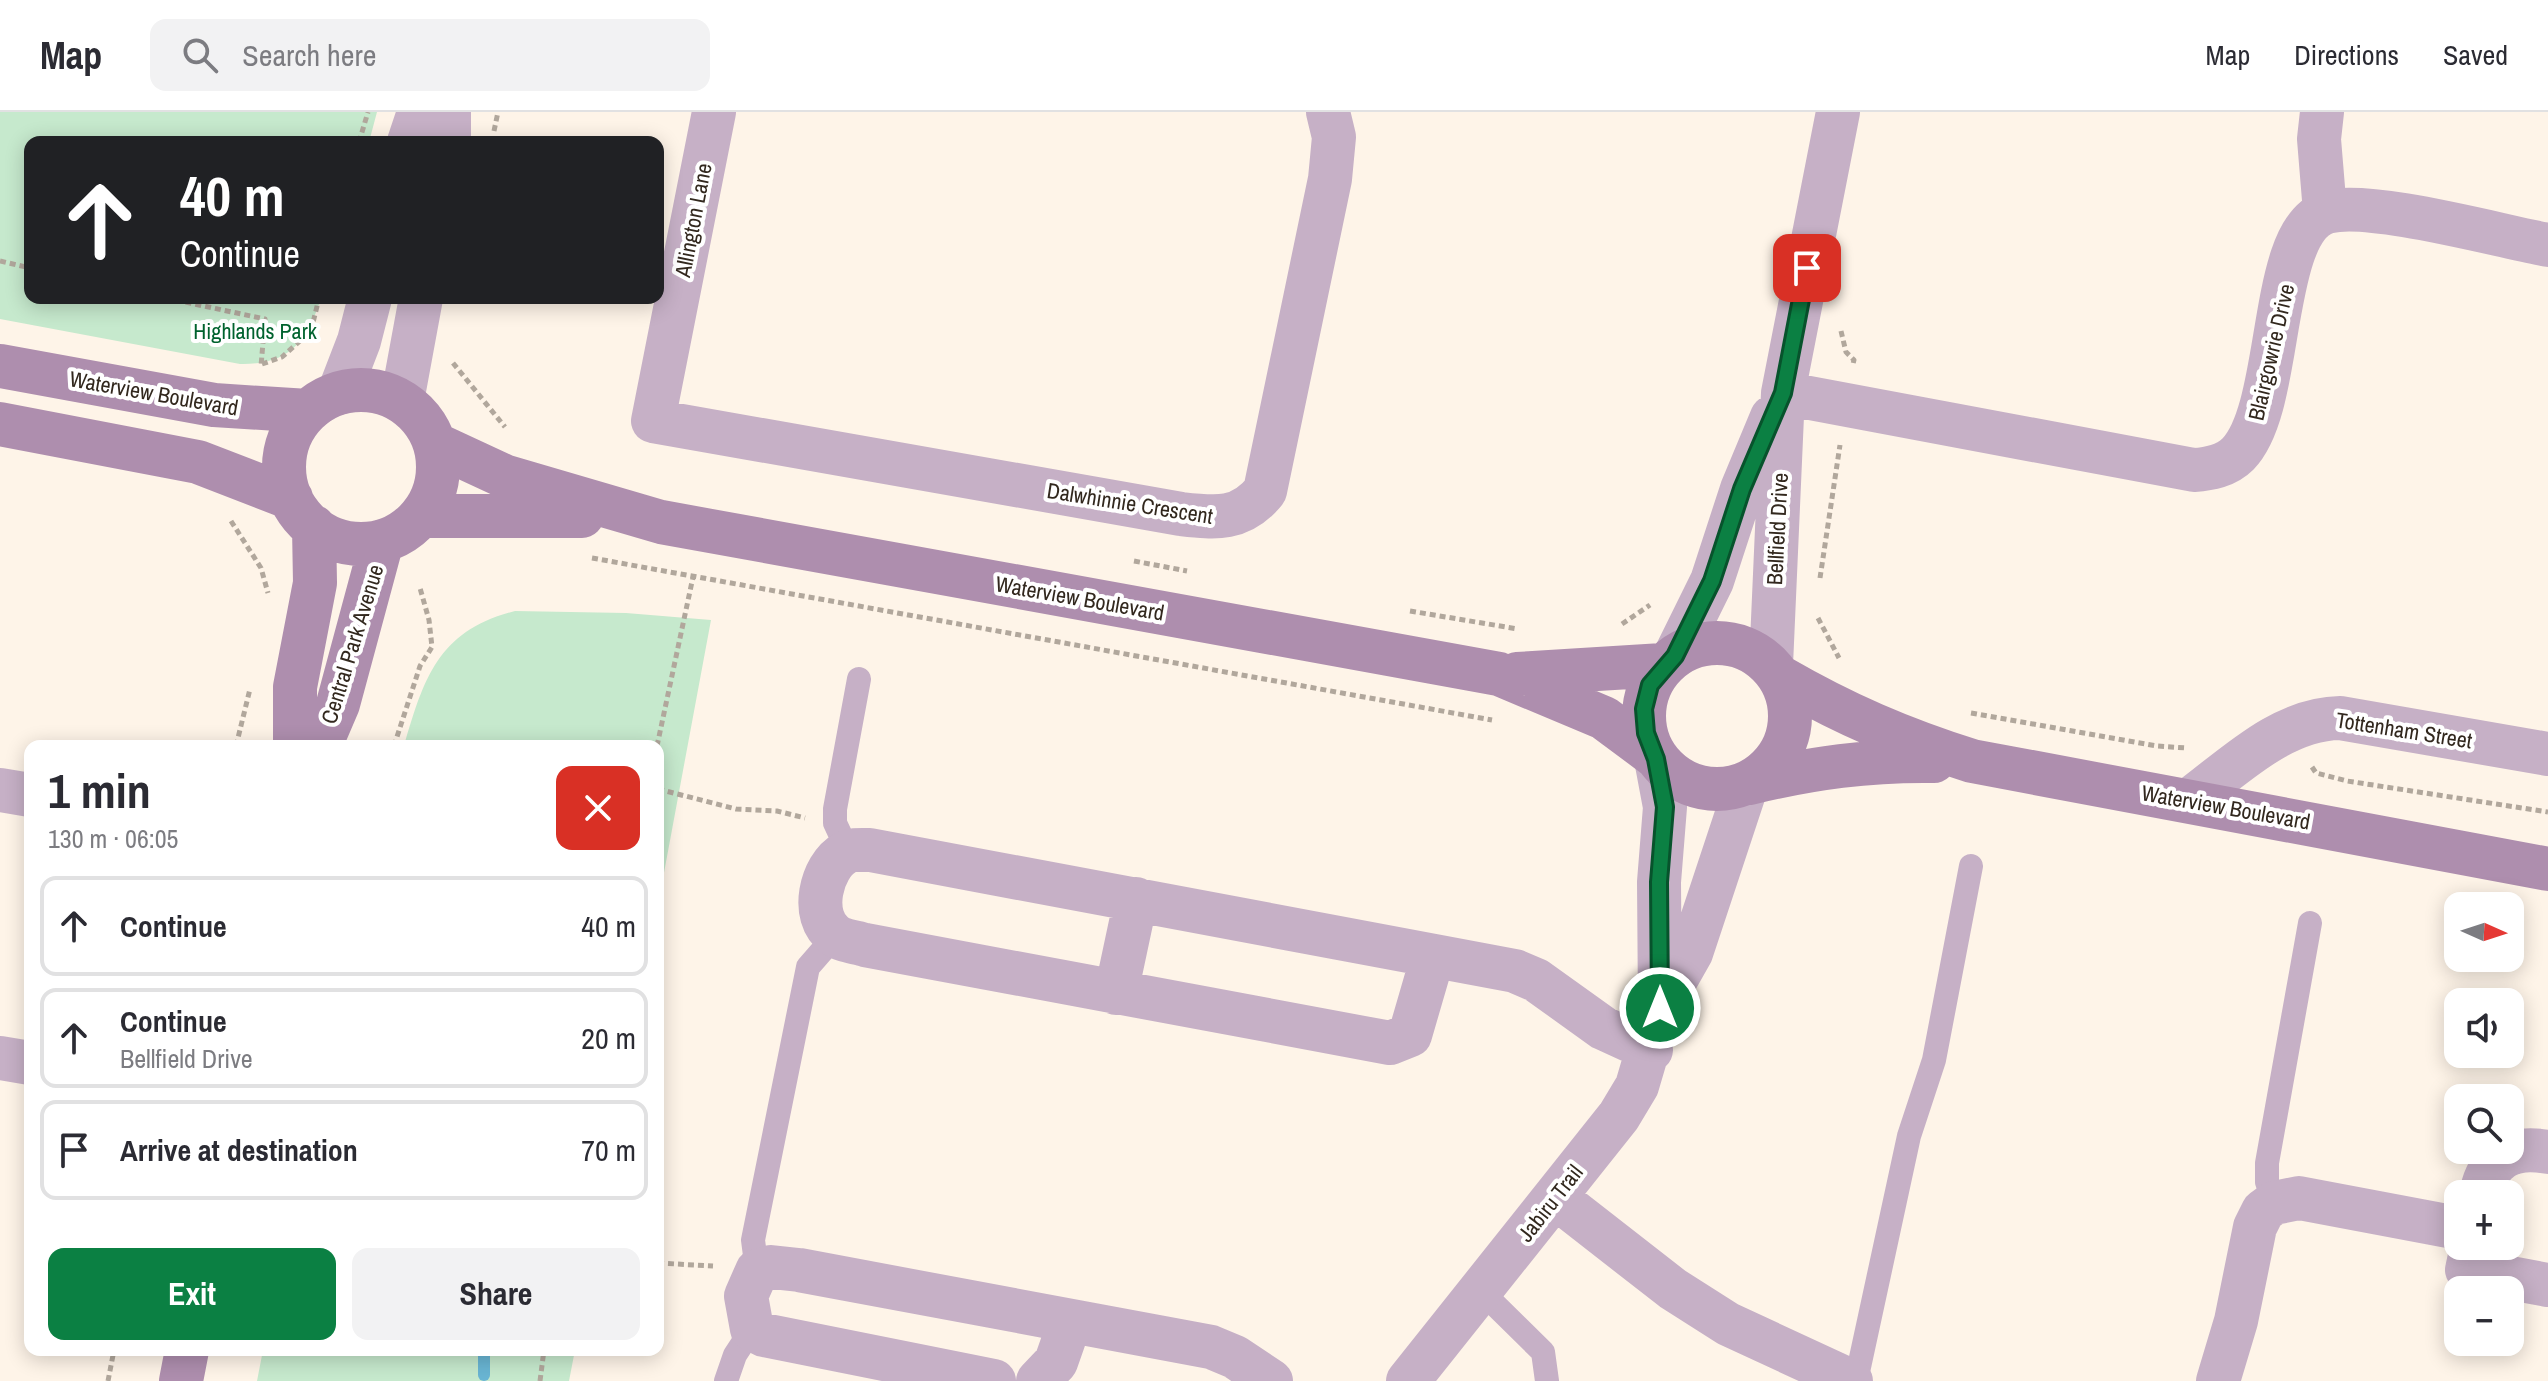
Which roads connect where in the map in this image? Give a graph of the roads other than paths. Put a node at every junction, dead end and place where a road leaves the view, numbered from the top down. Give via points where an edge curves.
1 (419, 112) edge
2 (449, 112) edge
3 (714, 112) edge
4 (1328, 112) edge
5 (1838, 112) edge
6 (2322, 112) edge
7 (411, 136) edge
8 (449, 136) edge
9 (2325, 212) junction
10 (2548, 245) edge
11 (368, 304) edge
12 (420, 304) edge
13 (0, 366) edge
14 (1783, 393) junction
15 (402, 401) junction
16 (324, 402) junction
17 (653, 421) joint
18 (0, 424) edge
19 (435, 444) junction
20 (302, 513) junction
21 (421, 516) junction
22 (681, 525) junction
23 (382, 541) junction
24 (1669, 660) junction
25 (1775, 671) junction
26 (1499, 674) junction
27 (859, 679) dead end
28 (295, 740) edge
29 (323, 740) edge
30 (2548, 754) edge
31 (1656, 757) junction
32 (1972, 761) junction
33 (1748, 783) junction
34 (0, 790) edge
35 (24, 794) edge
36 (2188, 801) junction
37 (842, 837) junction
38 (2479, 853) junction
39 (2548, 861) edge
40 (1971, 866) dead end
41 (2548, 869) edge
42 (1659, 882) junction
43 (1710, 896) junction
44 (1136, 899) junction
45 (2310, 923) dead end
46 (835, 936) junction
47 (1433, 956) junction
48 (1116, 993) junction
49 (1655, 1029) junction
50 (0, 1058) edge
51 (24, 1062) edge
52 (2548, 1152) edge
53 (2484, 1180) edge
54 (1555, 1197) junction
55 (2274, 1203) junction
56 (2444, 1225) edge
57 (2469, 1260) edge
58 (757, 1271) junction
59 (2548, 1285) edge
60 (1481, 1291) junction
61 (1070, 1322) junction
62 (752, 1329) junction
63 (186, 1356) edge
64 (181, 1381) edge
65 (726, 1381) edge
66 (994, 1381) edge
67 (1038, 1381) edge
68 (1271, 1381) edge
69 (1408, 1381) edge
70 (1547, 1381) edge
71 (1854, 1381) edge
72 (2218, 1381) edge

1 - 7 street
2 - 8 street
3 - 17 street, Allington Lane
4 - 17 street, Dalwhinnie Crescent via 1334,137 1330,179 1271,467 1265,491 1240,514 1181,514
5 - 14 street, Bellfield Drive
6 - 9 street
9 - 10 street via 2375,211
9 - 14 street, Blairgowrie Drive via 2299,235 2251,438 2216,468 2194,470
11 - 16 street via 359,341
12 - 15 street
13 - 16 street, Waterview Boulevard via 214,405
14 - 24 street, Bellfield Drive via 1742,489 1712,581
14 - 25 street, Bellfield Drive via 1773,594
15 - 16 street via 371,390
15 - 19 street via 417,413
16 - 20 street via 294,429 286,452 285,476
18 - 20 street via 138,449 239,476
19 - 21 street via 439,469
19 - 22 street, Waterview Boulevard via 504,476
20 - 23 street via 347,543
20 - 28 street, Central Park Avenue via 315,583 295,687
21 - 22 street, Waterview Boulevard via 551,514
21 - 23 street
22 - 26 street, Waterview Boulevard
23 - 29 street, Central Park Avenue via 338,704
24 - 25 street via 1693,646 1735,644 1755,652
24 - 26 street, Waterview Boulevard
24 - 31 street via 1650,685 1644,709
25 - 32 street, Waterview Boulevard via 1830,707 1892,735
25 - 33 street via 1789,700 1790,725 1784,749 1769,769
26 - 31 street, Waterview Boulevard via 1604,718
27 - 37 lane
30 - 36 street, Tottenham Street via 2318,718 2294,725
31 - 33 street via 1674,777 1697,787 1723,790
31 - 42 street, Jabiru Trail via 1665,807
32 - 33 street, Waterview Boulevard via 1876,760
32 - 36 street, Waterview Boulevard
33 - 43 street, Jabiru Trail
34 - 35 street
36 - 38 street, Waterview Boulevard
37 - 44 street via 870,850
37 - 46 street via 820,904 822,919
38 - 39 street, Waterview Boulevard
38 - 41 street, Waterview Boulevard
40 - 71 lane via 1934,1060 1909,1136
42 - 43 street
42 - 49 street, Jabiru Trail
43 - 49 street, Jabiru Trail via 1691,953
44 - 47 street
44 - 48 street
45 - 55 lane via 2267,1163
46 - 48 street
46 - 58 lane via 808,967 753,1240
47 - 48 street via 1410,1035 1390,1043
47 - 49 street via 1515,971 1603,1028
49 - 54 street, Jabiru Trail via 1637,1086
50 - 51 street
52 - 53 street via 2522,1149 2496,1159
54 - 60 street, Jabiru Trail
54 - 71 street via 1673,1289 1728,1324
55 - 56 street via 2299,1198
55 - 72 street via 2255,1227
57 - 59 street via 2467,1270
58 - 61 street via 799,1270
58 - 62 street via 746,1296
60 - 69 street, Jabiru Trail
60 - 70 lane via 1543,1352
61 - 67 street via 1056,1362
61 - 68 street via 1211,1347
62 - 65 lane
62 - 66 street via 794,1343
63 - 64 street

